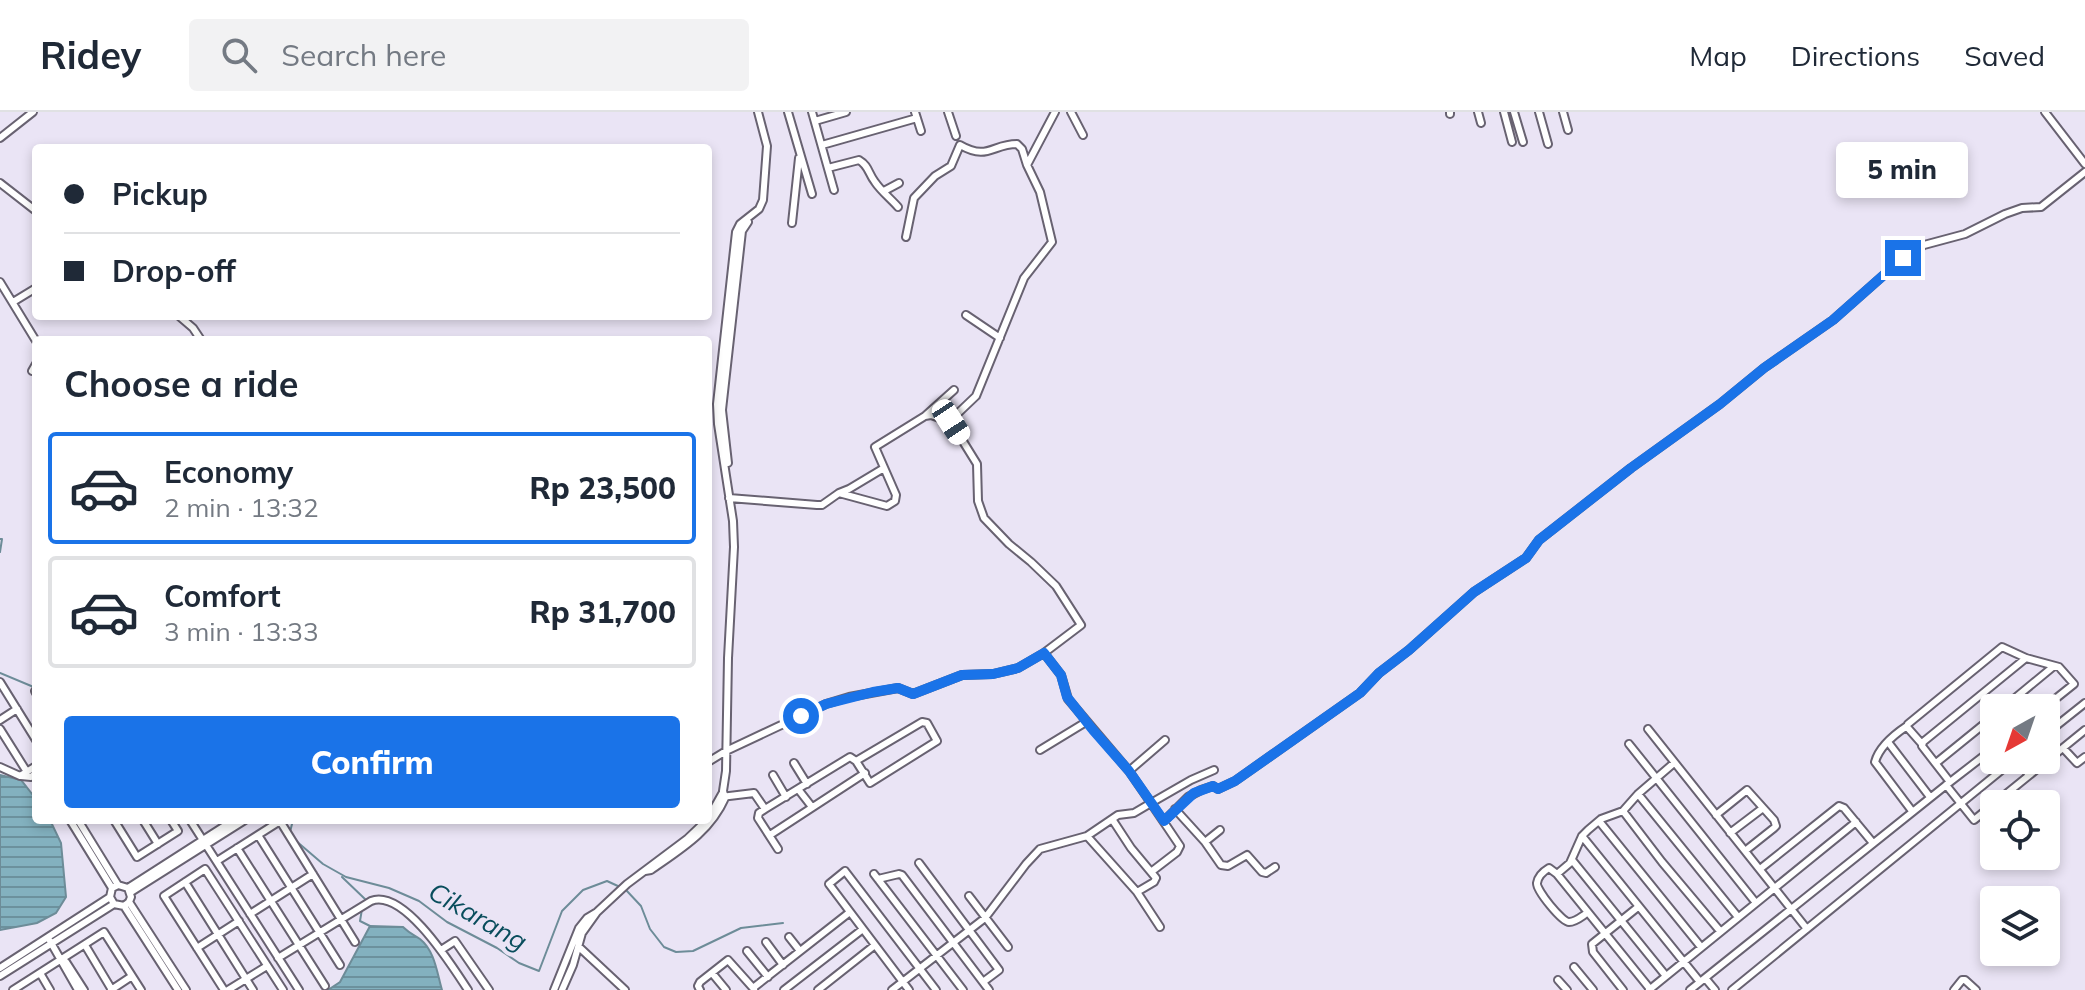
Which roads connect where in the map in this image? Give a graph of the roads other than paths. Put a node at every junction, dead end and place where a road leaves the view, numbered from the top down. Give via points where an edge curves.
1 (33, 112) edge
2 (788, 112) edge
3 (812, 112) edge
4 (846, 112) edge
5 (948, 112) edge
6 (1055, 112) edge
7 (1071, 112) edge
8 (1478, 112) edge
9 (1504, 112) edge
10 (1514, 112) edge
11 (1539, 112) edge
12 (1563, 112) edge
13 (2045, 112) edge
14 (761, 113) edge
15 (916, 115) edge
16 (815, 121) junction
17 (1481, 123) dead end
18 (1568, 130) dead end
19 (921, 131) dead end
20 (1083, 135) dead end
21 (956, 136) dead end
22 (0, 138) edge
23 (1512, 142) dead end
24 (1523, 142) dead end
25 (1548, 144) dead end
26 (822, 145) junction
27 (799, 150) junction
28 (2085, 164) edge
29 (1027, 165) junction
30 (828, 168) junction
31 (2085, 172) edge
32 (0, 183) edge
33 (899, 183) dead end
34 (834, 190) dead end
35 (884, 191) junction
36 (812, 194) dead end
37 (898, 207) dead end
38 (32, 208) edge
39 (792, 223) dead end
40 (906, 237) dead end
41 (0, 282) edge
42 (32, 290) edge
43 (13, 302) junction
44 (966, 315) dead end
45 (184, 320) edge
46 (33, 336) edge
47 (198, 336) edge
48 (1000, 338) junction
49 (954, 390) dead end
50 (925, 416) junction
51 (951, 422) junction
52 (884, 468) junction
53 (839, 493) junction
54 (731, 501) junction
55 (1044, 653) junction
56 (2026, 658) junction
57 (2054, 666) junction
58 (0, 682) edge
59 (2020, 694) edge
60 (2060, 695) edge
61 (2085, 703) edge
62 (17, 709) junction
63 (0, 720) edge
64 (1086, 722) junction
65 (2060, 723) edge
66 (1907, 726) junction
67 (1980, 727) edge
68 (0, 729) edge
69 (1648, 729) dead end
70 (2085, 730) edge
71 (32, 733) edge
72 (1165, 740) dead end
73 (1888, 742) junction
74 (1629, 744) dead end
75 (1922, 744) junction
76 (2063, 748) junction
77 (1040, 750) dead end
78 (726, 751) junction
79 (2085, 757) edge
80 (1980, 759) edge
81 (712, 760) edge
82 (856, 761) junction
83 (794, 763) dead end
84 (1674, 763) junction
85 (1936, 763) junction
86 (0, 767) edge
87 (32, 769) edge
88 (1214, 770) dead end
89 (1129, 771) junction
90 (865, 773) junction
91 (24, 774) junction
92 (1998, 774) edge
93 (773, 775) dead end
94 (2029, 775) joint
95 (32, 776) edge
96 (1657, 778) junction
97 (807, 784) junction
98 (1948, 784) junction
99 (798, 789) junction
100 (1638, 794) junction
101 (723, 795) junction
102 (786, 797) junction
103 (1930, 797) junction
104 (1151, 803) junction
105 (1961, 804) junction
106 (812, 807) junction
107 (1763, 808) junction
108 (765, 809) junction
109 (1175, 809) junction
110 (1623, 811) junction
111 (1912, 811) junction
112 (712, 813) edge
113 (1716, 815) junction
114 (1112, 819) junction
115 (712, 821) edge
116 (1164, 821) junction
117 (1599, 821) junction
118 (1856, 822) junction
119 (78, 824) edge
120 (116, 824) edge
121 (146, 824) edge
122 (174, 824) edge
123 (193, 824) edge
124 (229, 824) edge
125 (238, 824) edge
126 (275, 824) edge
127 (282, 824) edge
128 (703, 824) edge
129 (710, 824) edge
130 (1220, 830) dead end
131 (1730, 833) junction
132 (258, 835) junction
133 (770, 835) junction
134 (1087, 836) junction
135 (1582, 836) junction
136 (205, 842) junction
137 (1205, 842) junction
138 (1873, 843) junction
139 (158, 844) junction
140 (237, 848) junction
141 (778, 849) dead end
142 (1745, 851) junction
143 (1572, 860) junction
144 (217, 861) junction
145 (919, 863) dead end
146 (1275, 867) dead end
147 (1760, 869) junction
148 (645, 871) junction
149 (1151, 872) junction
150 (313, 874) junction
151 (1557, 874) junction
152 (185, 882) junction
153 (115, 887) junction
154 (291, 887) junction
155 (1775, 888) junction
156 (129, 890) junction
157 (1137, 892) junction
158 (969, 896) dead end
159 (112, 900) junction
160 (271, 901) junction
161 (1756, 903) junction
162 (126, 904) junction
163 (1638, 907) junction
164 (1791, 908) junction
165 (597, 912) junction
166 (850, 912) junction
167 (1587, 913) junction
168 (250, 914) junction
169 (1738, 917) junction
170 (985, 918) junction
171 (341, 919) junction
172 (239, 921) junction
173 (1621, 921) junction
174 (1160, 927) dead end
175 (863, 929) junction
176 (1807, 929) junction
177 (970, 931) junction
178 (1720, 931) junction
179 (320, 933) junction
180 (1605, 934) junction
181 (218, 935) junction
182 (789, 937) dead end
183 (50, 940) junction
184 (355, 942) dead end
185 (766, 942) dead end
186 (953, 944) junction
187 (85, 945) junction
188 (875, 945) junction
189 (299, 946) junction
190 (579, 947) junction
191 (1008, 947) dead end
192 (1701, 947) junction
193 (197, 948) junction
194 (441, 950) junction
195 (747, 951) dead end
196 (800, 951) junction
197 (158, 953) junction
198 (937, 956) junction
199 (278, 958) junction
200 (61, 959) junction
201 (1684, 961) junction
202 (340, 965) dead end
203 (783, 965) junction
204 (267, 966) junction
205 (1574, 967) dead end
206 (0, 968) edge
207 (920, 969) junction
208 (40, 973) junction
209 (712, 973) junction
210 (0, 976) edge
211 (132, 976) junction
212 (1666, 976) junction
213 (768, 977) junction
214 (246, 979) junction
215 (1558, 980) dead end
216 (1703, 980) junction
217 (903, 982) junction
218 (983, 982) junction
219 (325, 986) dead end
220 (18, 989) edge
221 (754, 989) edge
222 (50, 990) edge
223 (81, 990) edge
224 (112, 990) edge
225 (141, 990) edge
226 (178, 990) edge
227 (186, 990) edge
228 (226, 990) edge
229 (253, 990) edge
230 (283, 990) edge
231 (299, 990) edge
232 (468, 990) edge
233 (489, 990) edge
234 (554, 990) edge
235 (562, 990) edge
236 (625, 990) edge
237 (700, 990) edge
238 (726, 990) edge
239 (784, 990) edge
240 (818, 990) edge
241 (892, 990) edge
242 (909, 990) edge
243 (936, 990) edge
244 (963, 990) edge
245 (989, 990) edge
246 (1567, 990) edge
247 (1593, 990) edge
248 (1623, 990) edge
249 (1649, 990) edge
250 (1690, 990) edge
251 (1715, 990) edge
252 (1732, 990) edge
253 (1954, 990) edge
254 (1976, 990) edge

1 - 22 street
2 - 27 street
3 - 16 street
4 - 16 street
5 - 21 street
6 - 29 street
7 - 20 street
8 - 17 street
9 - 23 street
10 - 24 street
11 - 25 street
12 - 18 street
13 - 28 street
14 - 54 street via 771,144 769,176 765,206 742,231 720,424
15 - 19 street
15 - 26 street
16 - 26 street
26 - 30 street
27 - 36 street
27 - 39 street
29 - 40 street via 1017,144 982,153 960,145 951,166 914,198
29 - 48 street via 1040,192 1052,242 1024,278
30 - 34 street
30 - 35 street via 859,160
31 - 109 street via 2041,207 2022,208 1908,254 1833,320 1631,468 1539,540 1526,558 1474,592 1360,693 1235,781 1198,791
32 - 38 street
33 - 35 street
35 - 37 street
41 - 43 street
42 - 43 street
43 - 46 street
44 - 48 street
45 - 47 street
48 - 51 street via 976,396
49 - 50 street
50 - 51 street
50 - 52 street via 875,447
51 - 55 street via 977,464 984,518 1056,586 1081,623
52 - 53 street
52 - 53 street via 896,495 891,505
53 - 54 street via 822,505
54 - 78 street
55 - 64 street
55 - 78 street via 1018,668 962,675 915,694 898,688 837,701
56 - 57 street
56 - 66 street via 2002,647
56 - 75 street
57 - 59 street
57 - 60 street via 2076,682
58 - 62 street
61 - 65 street
62 - 63 street
62 - 71 street
64 - 77 street
64 - 89 street
66 - 73 street
66 - 75 street
67 - 85 street
68 - 91 street
69 - 84 street
70 - 76 street
72 - 89 street
73 - 103 street
73 - 111 street via 1875,762
74 - 96 street
75 - 85 street
76 - 79 street via 2074,762
76 - 94 street
78 - 81 street
78 - 101 street
80 - 98 street
82 - 90 street
82 - 90 street via 927,723 937,741 870,783
82 - 97 street via 850,757
83 - 97 street
84 - 96 street
84 - 113 street
85 - 98 street
86 - 91 street
87 - 91 street
88 - 104 street
89 - 104 street
90 - 106 street
91 - 95 street
92 - 105 street
93 - 102 street
94 - 105 street via 1974,820
96 - 100 street
96 - 161 street
97 - 99 street
98 - 103 street
98 - 105 street
99 - 102 street
99 - 106 street
100 - 110 street
100 - 169 street
101 - 108 street via 754,793
101 - 112 street
101 - 115 street
102 - 108 street
103 - 111 street
104 - 114 street
104 - 116 street
105 - 176 street
106 - 133 street
107 - 113 street via 1747,790
107 - 131 street
107 - 142 street via 1776,826
108 - 133 street via 758,818
109 - 116 street
109 - 137 street
110 - 117 street
110 - 178 street
111 - 138 street
113 - 131 street
114 - 134 street
114 - 149 street
116 - 149 street via 1180,848
117 - 135 street
117 - 192 street
118 - 138 street
118 - 147 street via 1837,807
118 - 155 street
119 - 153 street
120 - 139 street via 137,857
121 - 139 street
122 - 139 street via 178,831
123 - 136 street
124 - 136 street
125 - 136 street
126 - 132 street
127 - 150 street
128 - 148 street
129 - 148 street
130 - 137 street
131 - 142 street
132 - 140 street
132 - 154 street
133 - 141 street
134 - 157 street
134 - 170 street via 1040,849
135 - 143 street
135 - 163 street
136 - 144 street
136 - 156 street
137 - 146 street via 1223,866 1247,855 1262,872
138 - 164 street
140 - 144 street
140 - 160 street
142 - 147 street
143 - 151 street
143 - 173 street
144 - 168 street
145 - 177 street
147 - 155 street
148 - 165 street
149 - 157 street via 1155,880
150 - 154 street
150 - 171 street
151 - 167 street
151 - 167 street via 1547,869 1537,888 1565,921
152 - 172 street via 205,869
152 - 181 street
152 - 193 street via 164,896
153 - 156 street
153 - 159 street
154 - 160 street
154 - 179 street
155 - 161 street
155 - 164 street
156 - 162 street
157 - 174 street
158 - 170 street
159 - 162 street
159 - 183 street
160 - 168 street
160 - 189 street
161 - 169 street
162 - 197 street
163 - 173 street
163 - 201 street
164 - 176 street
164 - 216 street
165 - 190 street
165 - 234 street via 579,928
166 - 175 street
166 - 196 street
166 - 207 street via 829,884 845,871
167 - 180 street
168 - 199 street
169 - 178 street
170 - 177 street
170 - 191 street
171 - 179 street
171 - 184 street
171 - 194 street via 371,901 386,899 406,912
172 - 181 street
172 - 204 street
173 - 180 street
173 - 212 street
175 - 188 street
175 - 239 street
176 - 252 street
177 - 186 street
177 - 218 street via 999,970
178 - 192 street
179 - 189 street
179 - 202 street
180 - 248 street via 1592,944 1593,952
180 - 249 street
181 - 193 street
181 - 214 street
182 - 196 street
183 - 200 street
183 - 206 street
183 - 210 street
185 - 203 street
186 - 198 street
186 - 198 street via 901,874 876,876
186 - 218 street
187 - 200 street
187 - 211 street via 104,932
187 - 224 street
188 - 217 street
188 - 240 street
189 - 199 street
189 - 219 street
190 - 235 street
190 - 236 street
192 - 201 street
193 - 228 street
194 - 232 street
194 - 233 street via 455,941
195 - 213 street
196 - 203 street
197 - 226 street
197 - 227 street
198 - 207 street
198 - 244 street
199 - 231 street
200 - 208 street
200 - 223 street
201 - 212 street
201 - 216 street
203 - 213 street
204 - 214 street
204 - 230 street
205 - 247 street
207 - 217 street
207 - 243 street
208 - 220 street
208 - 222 street
209 - 221 street via 728,960
209 - 237 street via 698,985
209 - 238 street
211 - 224 street
211 - 225 street
212 - 249 street
213 - 221 street
214 - 228 street
214 - 229 street
215 - 246 street
216 - 250 street
216 - 251 street
217 - 241 street
217 - 242 street
218 - 245 street
253 - 254 street via 1965,980

